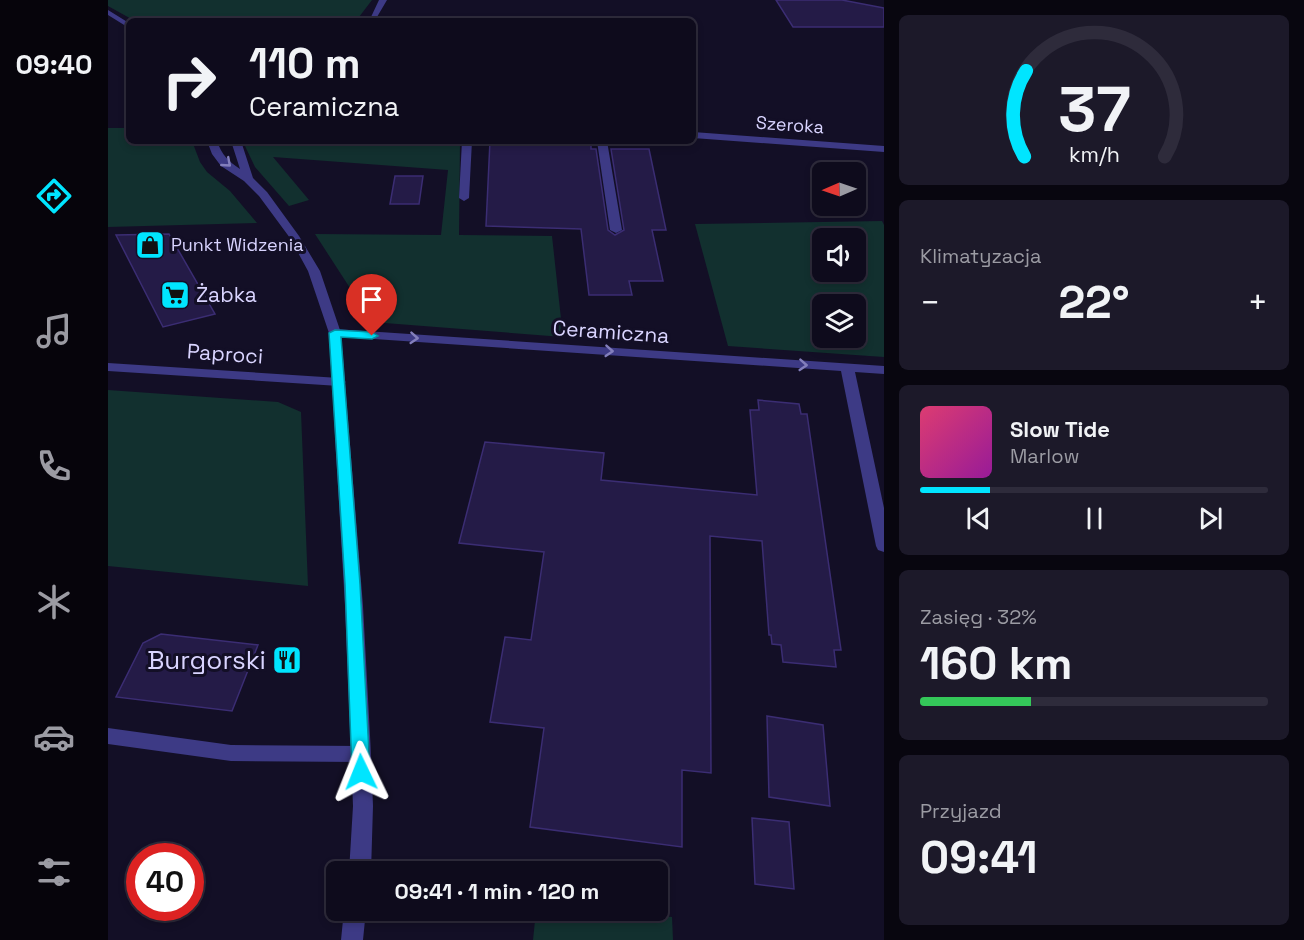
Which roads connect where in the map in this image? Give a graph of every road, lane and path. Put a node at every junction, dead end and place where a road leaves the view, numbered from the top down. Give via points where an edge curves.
1 (383, 0) edge
2 (108, 12) edge
3 (374, 15) dead end
4 (126, 24) edge
5 (696, 135) edge
6 (213, 144) edge
7 (237, 144) edge
8 (467, 144) edge
9 (602, 144) edge
10 (884, 148) edge
11 (248, 179) junction
12 (464, 198) dead end
13 (616, 230) dead end
14 (335, 333) junction
15 (108, 367) edge
16 (847, 368) junction
17 (884, 370) edge
18 (339, 382) junction
19 (884, 546) edge
20 (108, 736) edge
21 (361, 754) junction
22 (360, 861) edge
23 (354, 921) edge
24 (352, 940) edge

1 - 3 street
2 - 4 street
5 - 10 street, Szeroka
6 -> 11 street via 225,164
7 - 11 street
8 - 12 street
9 - 13 street
11 - 14 street via 296,238 314,271
14 -> 16 street, Ceramiczna
14 - 18 street
15 - 18 street, Paproci
16 - 17 street, Ceramiczna
16 - 19 street
18 - 21 street
20 - 21 street via 231,753
21 - 22 street
23 - 24 street

